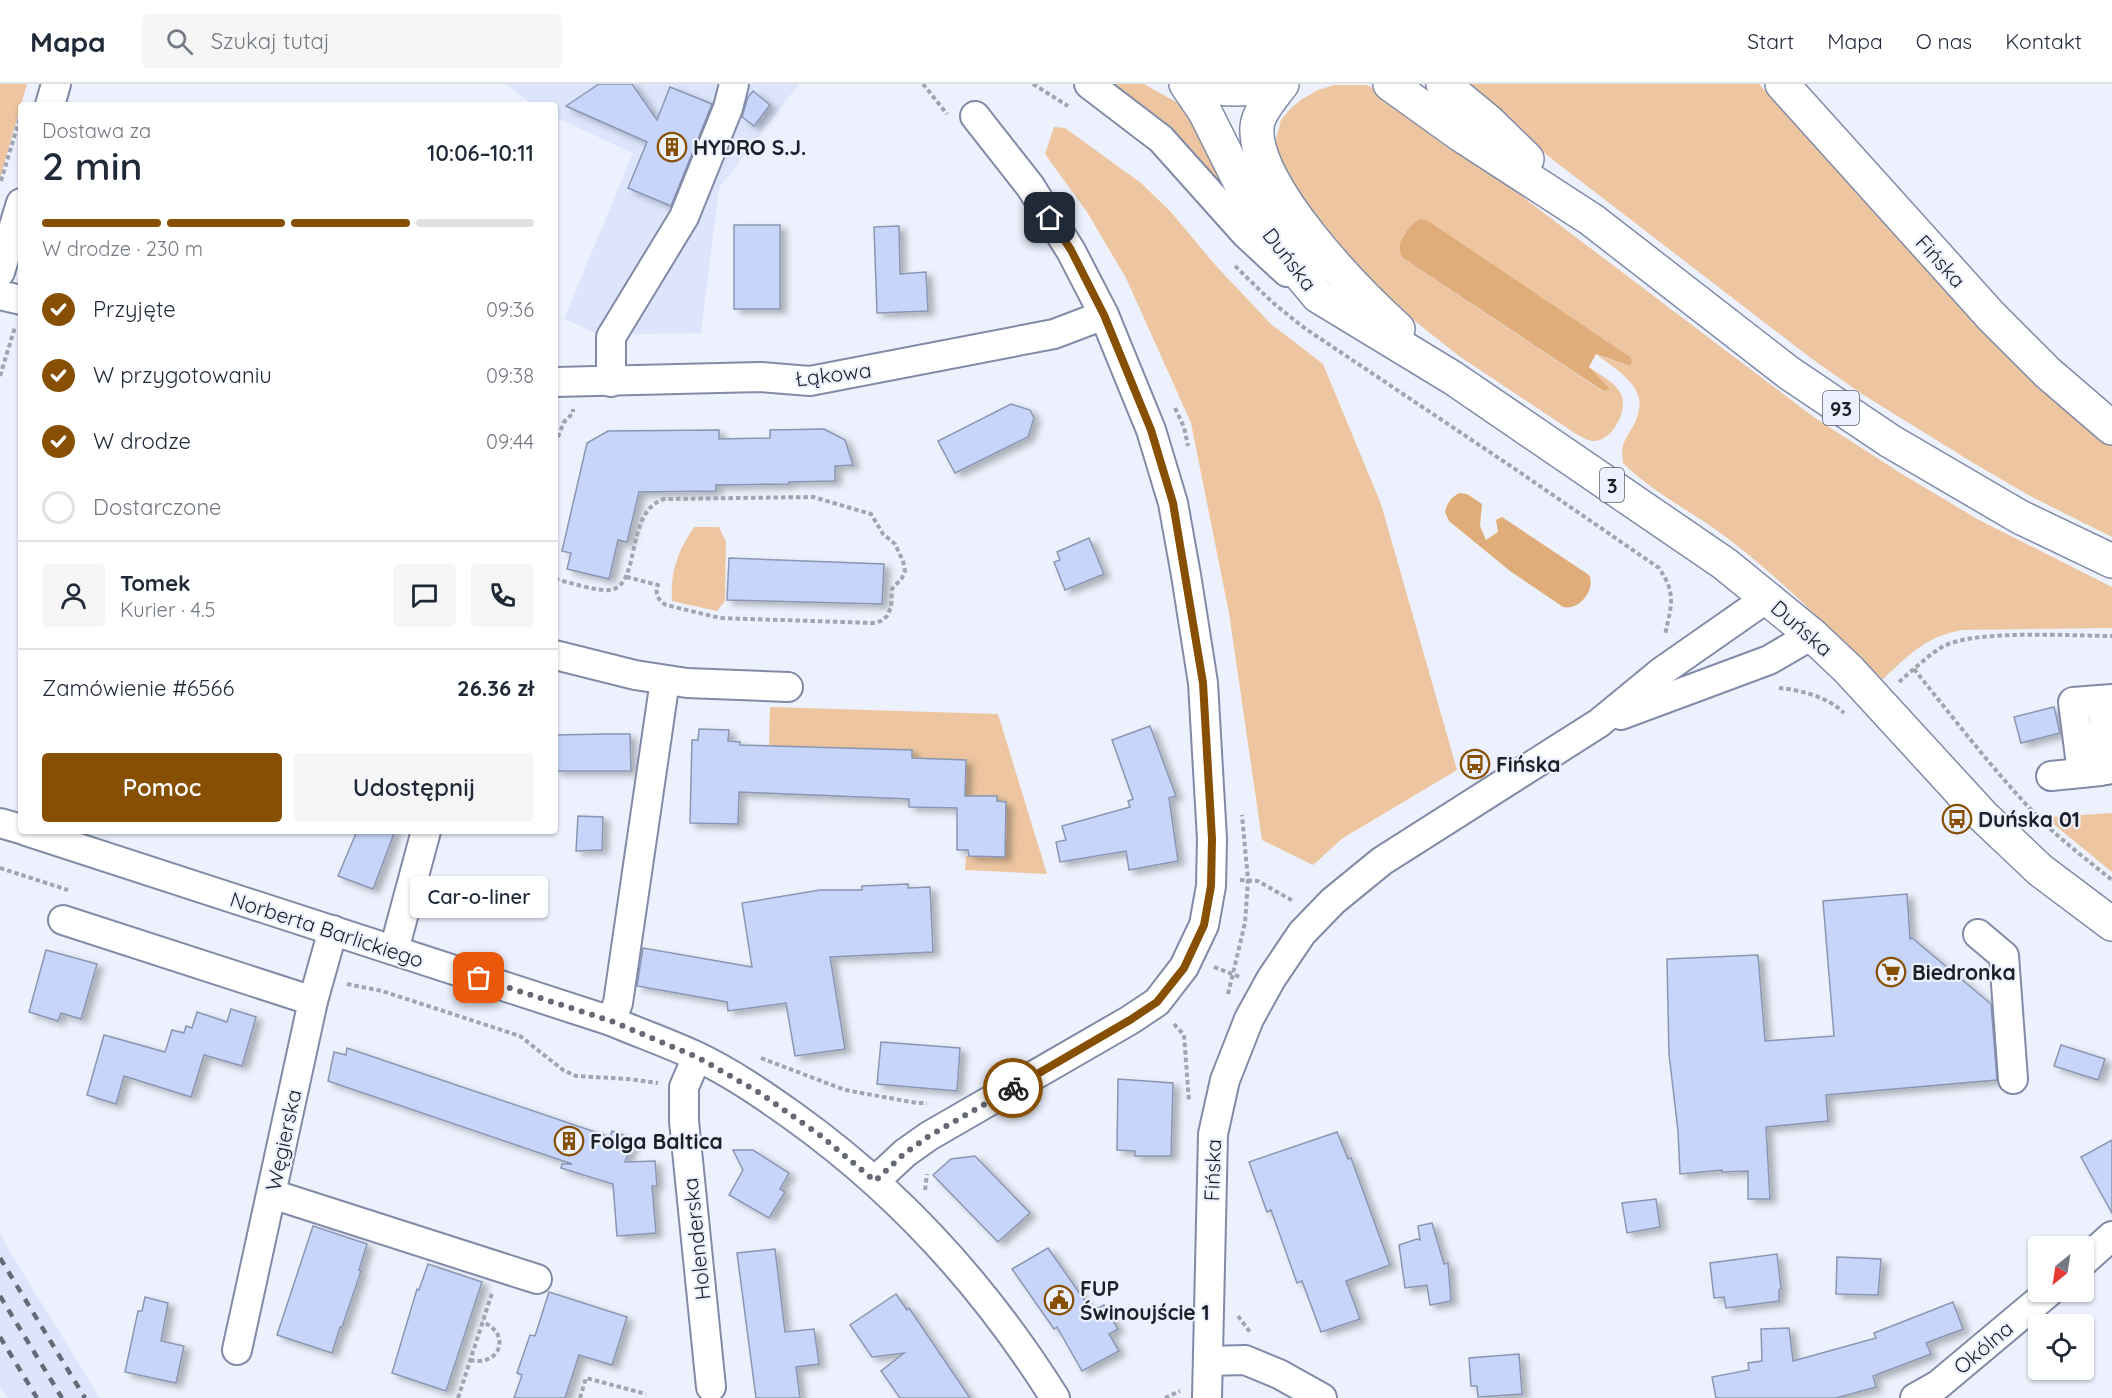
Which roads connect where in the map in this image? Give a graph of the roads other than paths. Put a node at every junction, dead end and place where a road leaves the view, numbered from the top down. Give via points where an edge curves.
1 (56, 84) edge
2 (734, 84) edge
3 (1089, 84) edge
4 (1186, 84) edge
5 (1200, 84) edge
6 (1272, 84) edge
7 (1282, 84) edge
8 (1389, 84) edge
9 (1443, 84) edge
10 (1782, 84) edge
11 (51, 102) edge
12 (963, 118) road end
13 (18, 213) edge
14 (1592, 220) junction
15 (0, 272) edge
16 (0, 295) edge
17 (1318, 296) junction
18 (18, 299) edge
19 (1104, 315) junction
20 (1453, 378) junction
21 (564, 382) edge
22 (611, 382) junction
23 (2112, 428) edge
24 (2112, 561) edge
25 (1767, 598) junction
26 (1812, 635) junction
27 (558, 656) edge
28 (665, 680) junction
29 (788, 687) dead end
30 (2107, 700) edge
31 (1599, 723) junction
32 (2100, 771) edge
33 (2051, 776) dead end
34 (0, 823) edge
35 (18, 828) edge
36 (44, 834) edge
37 (425, 834) edge
38 (63, 837) edge
39 (63, 920) dead end
40 (2112, 924) edge
41 (333, 930) junction
42 (1978, 934) dead end
43 (394, 950) junction
44 (316, 989) junction
45 (611, 1021) junction
46 (697, 1057) junction
47 (2013, 1079) dead end
48 (875, 1181) junction
49 (272, 1194) junction
50 (2112, 1236) edge
51 (2094, 1252) edge
52 (537, 1279) dead end
53 (2037, 1302) edge
54 (237, 1350) dead end
55 (1208, 1361) junction
56 (711, 1387) dead end
57 (1055, 1398) edge
58 (1207, 1398) edge
59 (1322, 1398) edge
60 (1915, 1398) edge

1 - 11 street
2 - 22 street via 684,217 611,337
3 - 17 street via 1161,139 1246,234 1279,267
4 - 17 main road, Duńska / 3 via 1205,112 1256,214
5 - 6 main road via 1233,89
7 - 20 main road, Duńska / 3 via 1257,125 1257,142 1270,176 1325,256 1360,294
8 - 14 main road, 93
9 - 14 main road, 93
10 - 23 main road, Fińska via 1991,316 2048,373
12 - 19 street via 1030,186 1071,250
13 - 15 street
14 - 24 main road, 93 via 1789,373 1881,435 2020,517
16 - 18 street
17 - 20 main road, Duńska / 3
19 - 22 street, Łąkowa via 1054,334 810,381 760,377
19 - 48 street via 1151,430 1173,503 1203,683 1212,839 1211,886 1204,925 1184,968 1157,1002 929,1136
20 - 25 main road, Duńska / 3 via 1678,531
21 - 22 street, Łąkowa
25 - 26 main road, Duńska / 3
25 - 31 street, Fińska via 1661,672
26 - 31 street, Fińska via 1769,660
26 - 40 main road, Duńska / 3 via 1983,816 2040,870
27 - 28 street
28 - 29 street
28 - 45 street via 618,1003
30 - 32 street
31 - 55 street, Fińska via 1382,861 1333,901 1302,933 1271,979 1249,1018 1226,1080 1213,1134
32 - 33 street
34 - 35 street
36 - 38 street, Norberta Barlickiego
37 - 43 street
38 - 41 street, Norberta Barlickiego
39 - 44 street
41 - 43 street, Norberta Barlickiego
41 - 44 street, Węgierska
42 - 47 street via 2004,956
43 - 45 street, Norberta Barlickiego
44 - 49 street, Węgierska
45 - 46 street, Norberta Barlickiego
46 - 48 street, Norberta Barlickiego via 760,1093
46 - 56 street, Holenderska via 684,1087 684,1121
48 - 57 street, Norberta Barlickiego via 959,1265 1009,1329
49 - 52 street
49 - 54 street, Węgierska
50 - 51 street
53 - 60 street, Okólna via 1938,1385
55 - 58 street
55 - 59 street via 1245,1359

